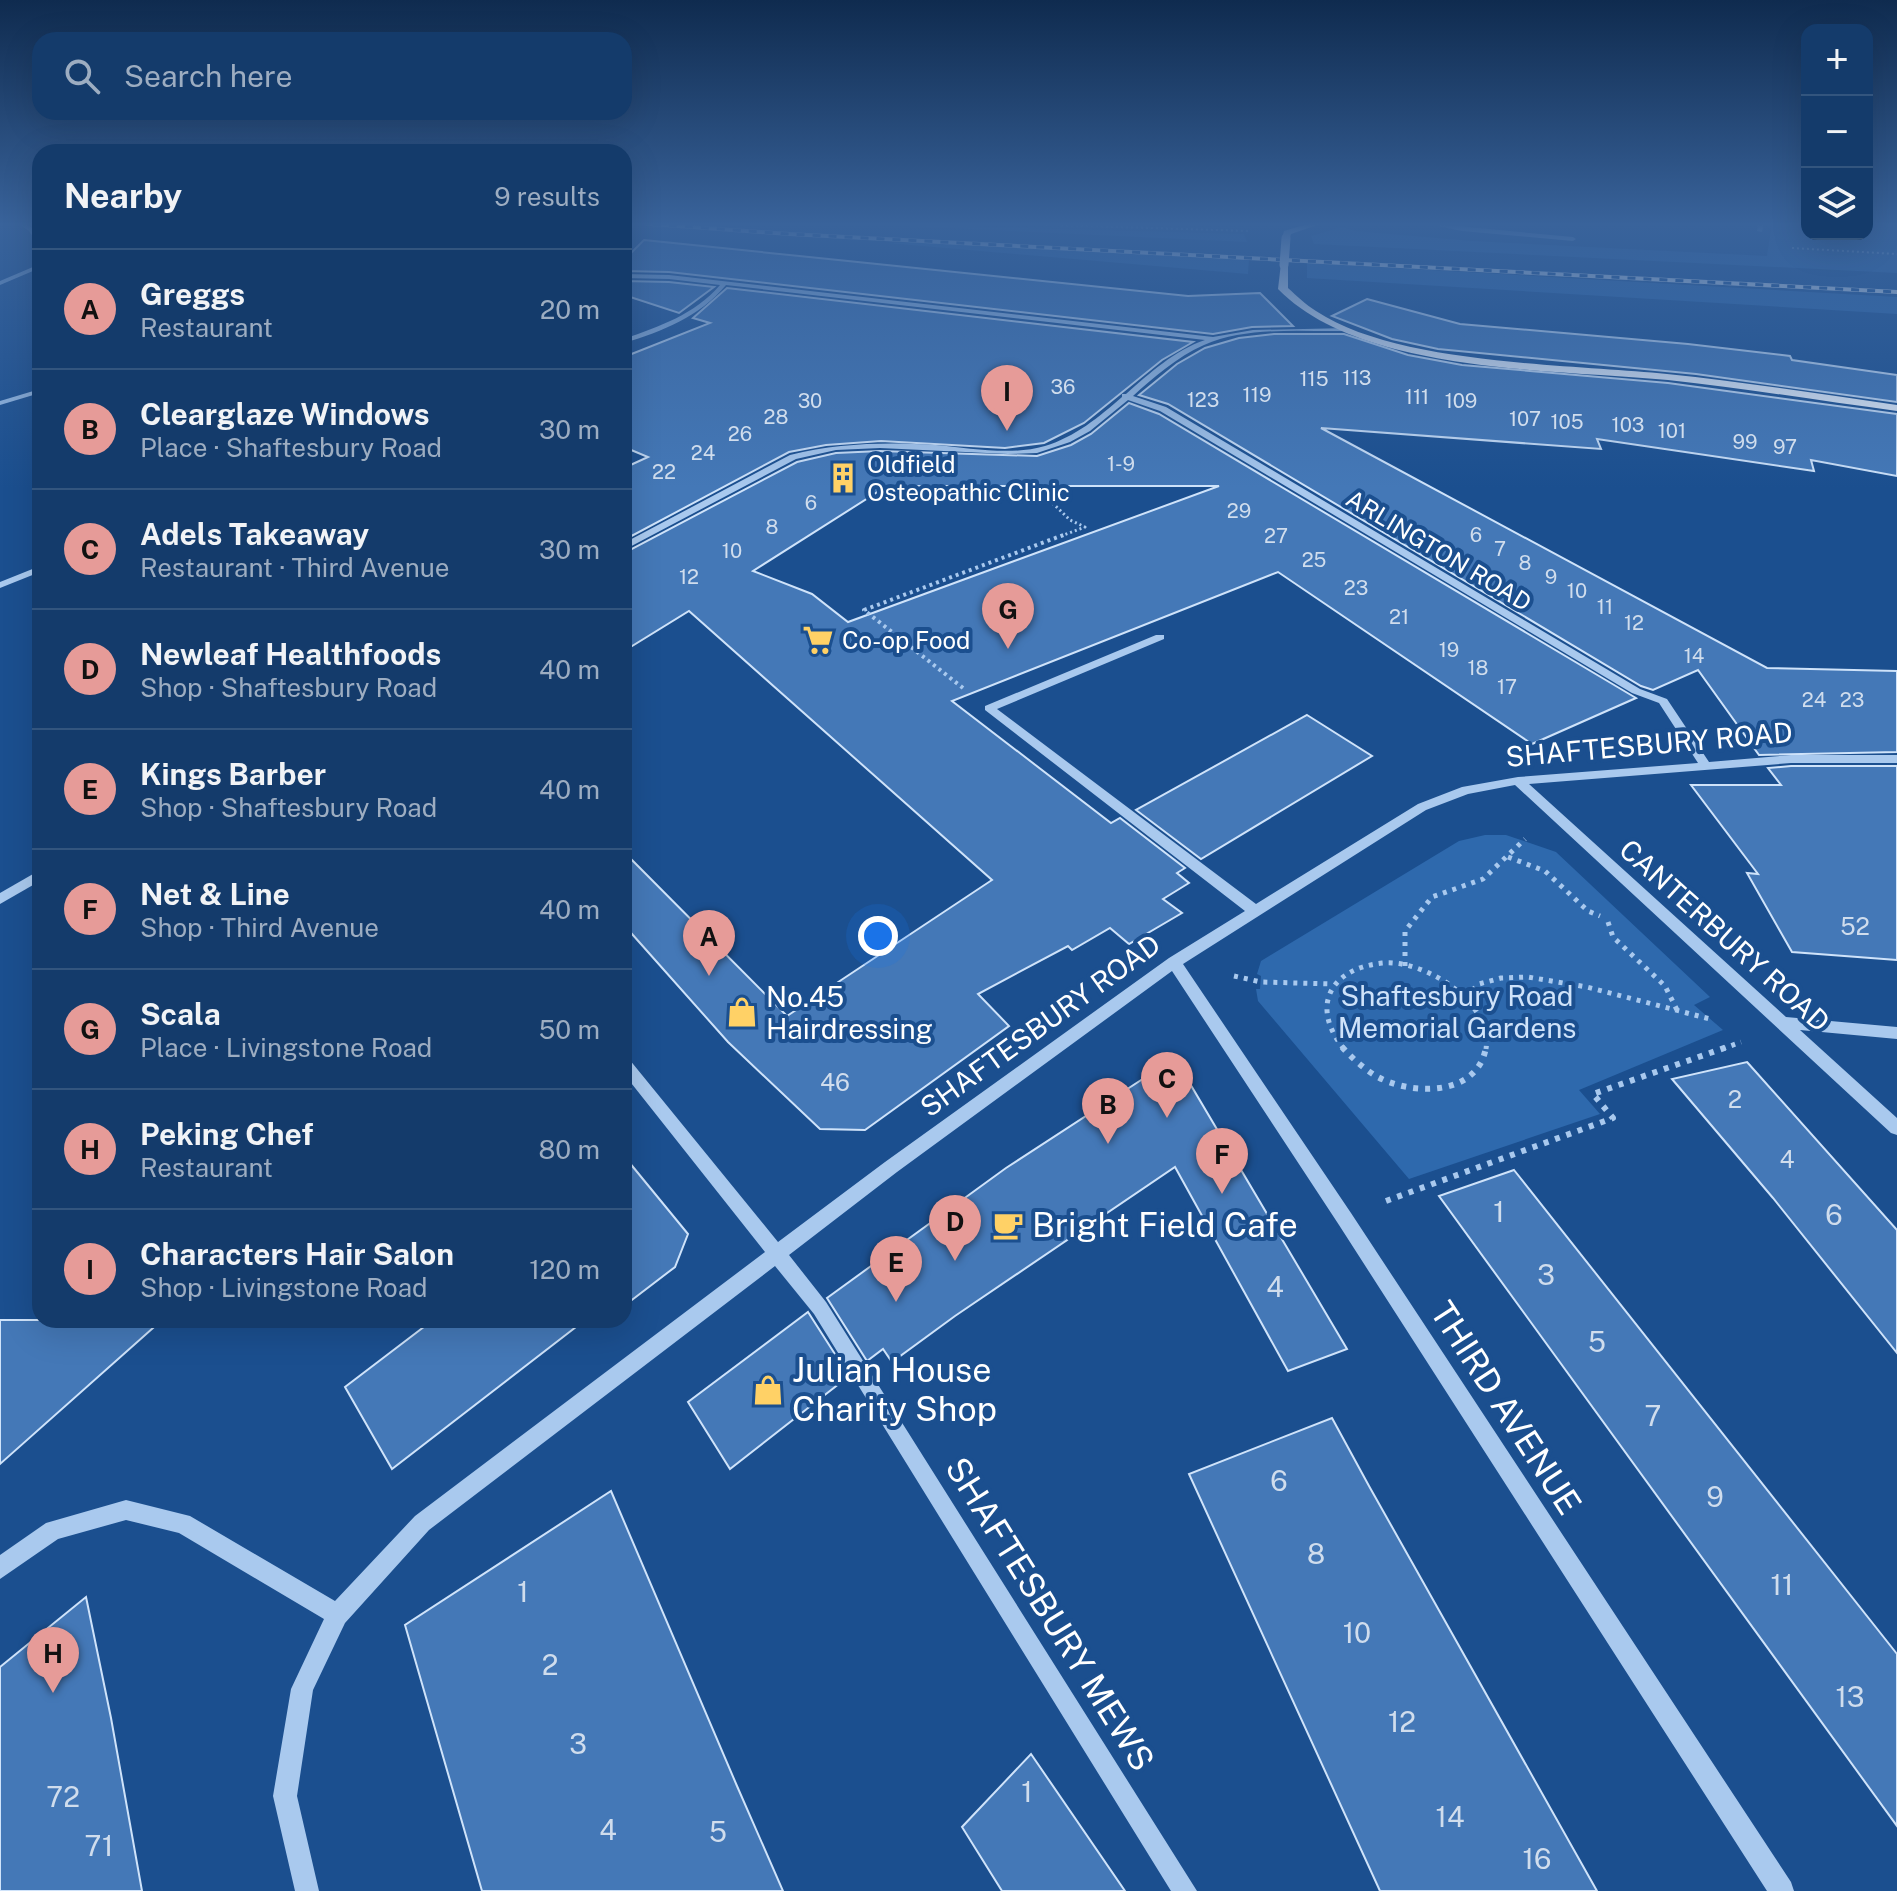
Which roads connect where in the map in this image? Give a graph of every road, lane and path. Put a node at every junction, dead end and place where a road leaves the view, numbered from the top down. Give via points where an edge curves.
1 (695, 311) edge
2 (967, 311) edge
3 (1307, 311) edge
4 (1347, 329) junction
5 (632, 338) edge
6 (1214, 339) junction
7 (32, 393) edge
8 (1125, 396) junction
9 (0, 403) edge
10 (1897, 408) edge
11 (1028, 452) junction
12 (632, 543) edge
13 (32, 572) edge
14 (0, 585) edge
15 (1160, 637) dead end
16 (989, 708) junction
17 (1897, 759) edge
18 (1706, 766) junction
19 (1518, 781) junction
20 (1554, 815) junction
21 (1508, 857) junction
22 (32, 880) edge
23 (0, 899) edge
24 (1256, 912) junction
25 (1174, 962) junction
26 (1405, 966) junction
27 (1333, 984) junction
28 (1465, 997) junction
29 (1678, 1012) junction
30 (1786, 1023) junction
31 (1897, 1033) edge
32 (1757, 1035) junction
33 (632, 1073) edge
34 (1897, 1128) edge
35 (1345, 1219) junction
36 (775, 1255) junction
37 (0, 1568) edge
38 (337, 1615) junction
39 (307, 1891) edge
40 (1185, 1891) edge
41 (1782, 1891) edge

1 - 5 street
2 - 6 street
3 - 4 main road, bridge
4 - 6 street
4 - 10 main road via 1433,353
6 - 8 street via 1177,356
7 - 9 street
8 - 11 street via 1072,438
8 - 18 street, ARLINGTON ROAD via 1163,409 1623,683 1663,701
11 - 12 street via 871,445 814,450
11 - 16 path via 1021,473 1070,520 1085,527 864,610
13 - 14 street
15 - 16 street
16 - 24 street
17 - 18 street, SHAFTESBURY ROAD
18 - 19 street, SHAFTESBURY ROAD
19 - 20 street, CANTERBURY ROAD
19 - 24 street, SHAFTESBURY ROAD via 1466,790 1422,807
20 - 21 path
20 - 30 street, CANTERBURY ROAD
21 - 26 path via 1483,879 1432,897 1405,931
21 - 29 path via 1545,871 1588,911 1607,921 1613,937 1665,986
22 - 23 street
24 - 25 street, SHAFTESBURY ROAD
25 - 27 path via 1261,982
25 - 35 street, THIRD AVENUE
25 - 36 street, SHAFTESBURY ROAD
26 - 27 path via 1363,966 1345,972
26 - 28 path via 1448,983
27 - 28 path via 1324,1001 1325,1021 1352,1062 1403,1087 1431,1090 1457,1086 1476,1075 1486,1057 1488,1038
28 - 29 path via 1472,986 1487,979 1525,978 1562,981
29 - 32 path
30 - 31 street
30 - 32 path
30 - 34 street, CANTERBURY ROAD
32 - 35 path via 1593,1094 1613,1118
33 - 36 street, SHAFTESBURY MEWS
35 - 41 street, THIRD AVENUE
36 - 38 street, SHAFTESBURY ROAD via 422,1523
36 - 40 street, SHAFTESBURY MEWS via 820,1308
37 - 38 street via 53,1530 126,1510 183,1523
38 - 39 street, SHAFTESBURY ROAD via 302,1689 285,1796

